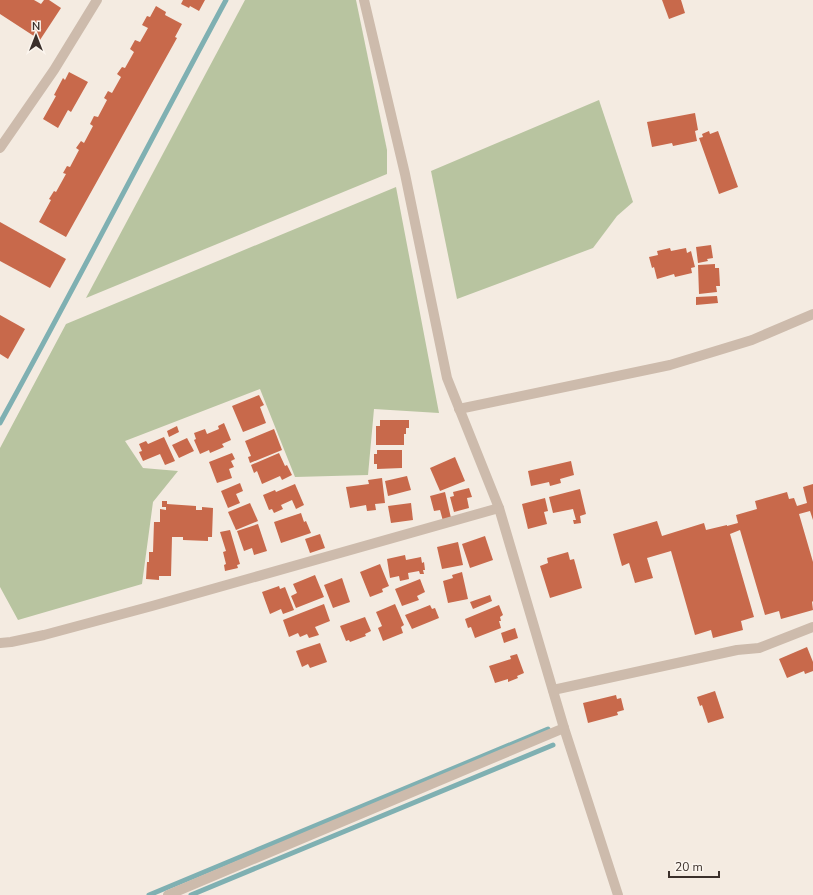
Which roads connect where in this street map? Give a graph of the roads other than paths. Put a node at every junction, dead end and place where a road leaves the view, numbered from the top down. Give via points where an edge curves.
1 (97, 0) edge
2 (364, 0) edge
3 (0, 148) edge
4 (813, 314) edge
5 (459, 408) junction
6 (499, 508) junction
7 (813, 627) edge
8 (0, 642) edge
9 (553, 690) junction
10 (564, 728) junction
11 (168, 895) edge
12 (618, 895) edge

1 - 3 street via 54,70
2 - 5 street via 405,174 447,378
4 - 5 street via 752,340 670,365
5 - 6 street
6 - 8 street via 152,606 44,635
6 - 9 street
7 - 9 street via 760,648 737,650
9 - 10 street
10 - 11 street
10 - 12 street

